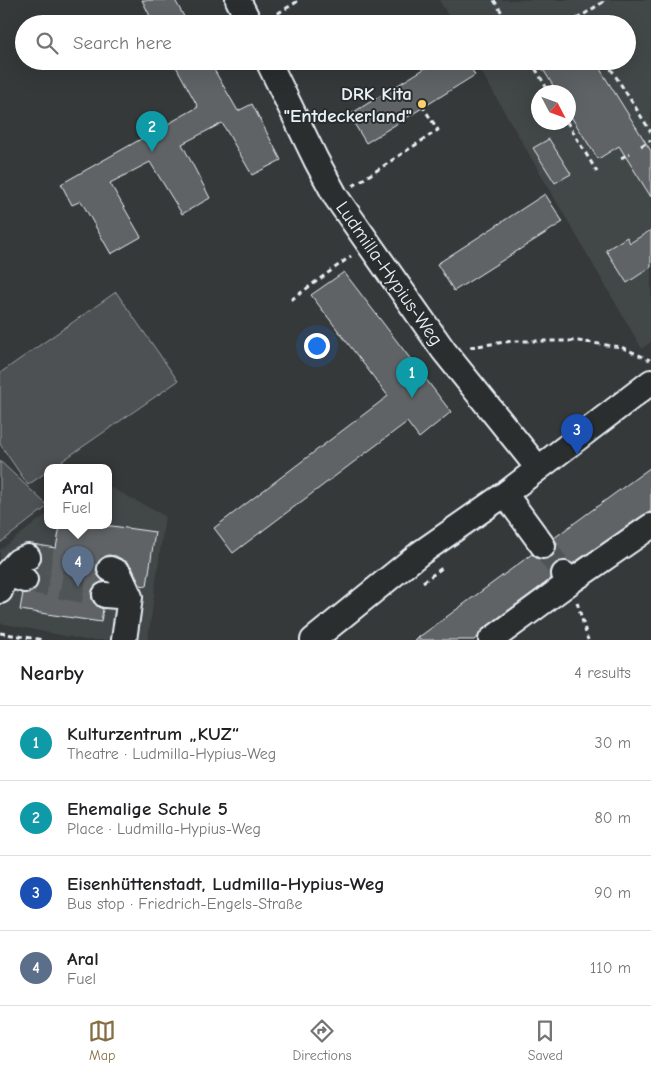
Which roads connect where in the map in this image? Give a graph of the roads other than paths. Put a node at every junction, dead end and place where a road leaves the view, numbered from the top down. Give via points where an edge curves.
1 (238, 0) edge
2 (253, 15) edge
3 (272, 70) edge
4 (651, 382) edge
5 (538, 468) junction
6 (505, 494) junction
7 (651, 526) edge
8 (544, 546) tunnel mouth
9 (110, 569) tunnel mouth
10 (106, 595) tunnel mouth
11 (130, 597) junction
12 (124, 640) edge
13 (313, 640) edge
14 (491, 640) edge

1 - 2 street
3 - 5 street, Ludmilla-Hypius-Weg via 336,197 444,351
4 - 5 street
5 - 6 street
6 - 8 street
6 - 13 street via 419,554
7 - 14 street via 567,578
9 - 11 street via 119,573
10 - 11 street
11 - 12 street

